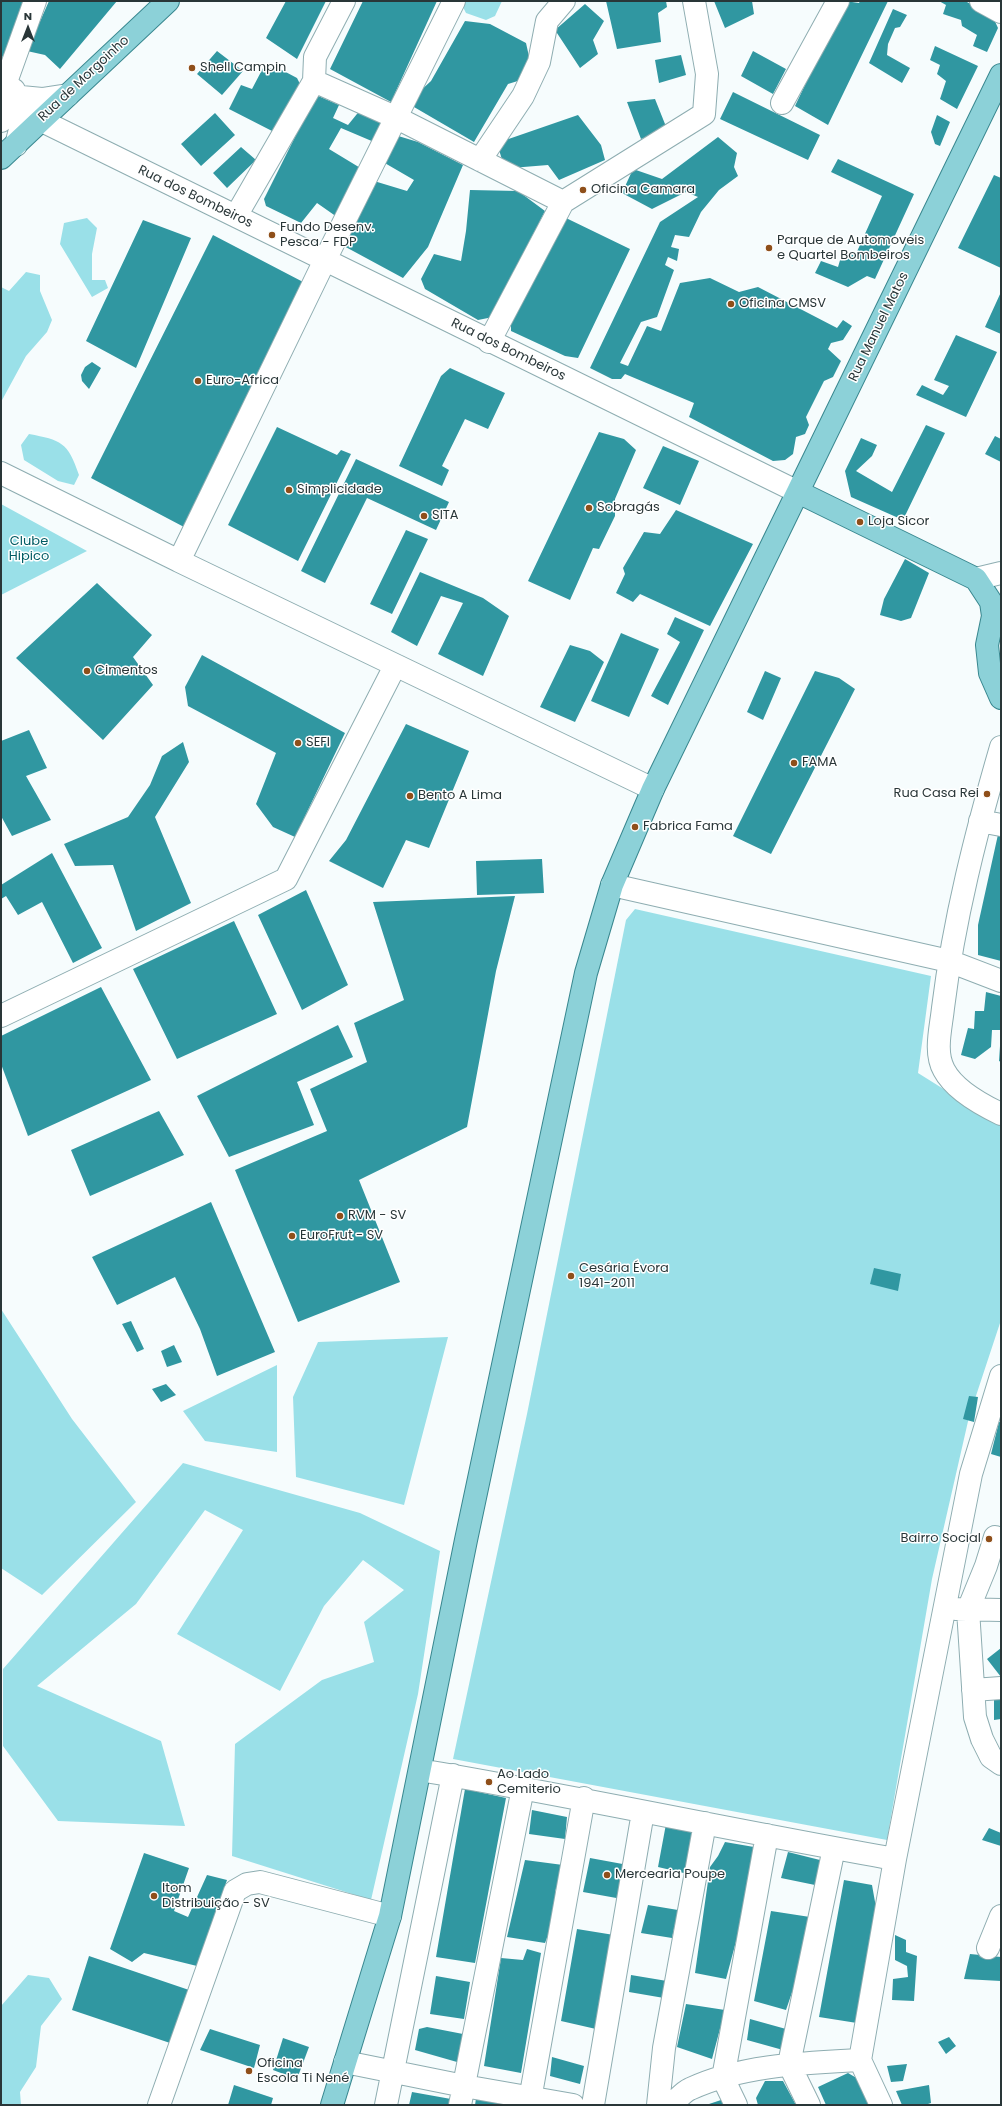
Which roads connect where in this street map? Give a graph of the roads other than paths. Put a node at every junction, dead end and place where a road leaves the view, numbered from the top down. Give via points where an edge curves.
1 (35, 1) edge
2 (168, 1) edge
3 (344, 1) edge
4 (454, 1) edge
5 (564, 1) edge
6 (694, 1) edge
7 (838, 1) edge
8 (982, 1) edge
9 (1001, 12) edge
10 (1001, 75) edge
11 (314, 81) junction
12 (10, 87) edge
13 (68, 95) junction
14 (782, 104) dead end
15 (397, 118) junction
16 (40, 120) junction
17 (1, 121) edge
18 (8, 151) edge
19 (480, 160) junction
20 (564, 202) junction
21 (236, 216) junction
22 (325, 260) junction
23 (489, 342) junction
24 (1, 473) edge
25 (798, 492) junction
26 (179, 561) junction
27 (1001, 573) edge
28 (976, 579) junction
29 (395, 666) junction
30 (1001, 698) edge
31 (1001, 747) edge
32 (652, 789) junction
33 (980, 821) junction
34 (1001, 825) edge
35 (612, 885) junction
36 (949, 961) junction
37 (1001, 981) edge
38 (1, 1016) edge
39 (995, 1109) edge
40 (1001, 1376) edge
41 (998, 1534) edge
42 (959, 1535) junction
43 (945, 1608) junction
44 (968, 1610) junction
45 (1001, 1610) edge
46 (1001, 1688) edge
47 (974, 1690) junction
48 (1001, 1764) edge
49 (420, 1770) junction
50 (453, 1775) junction
51 (523, 1788) junction
52 (584, 1798) junction
53 (643, 1812) junction
54 (705, 1823) junction
55 (767, 1835) junction
56 (834, 1848) junction
57 (895, 1859) junction
58 (390, 1916) junction
59 (1001, 1916) edge
60 (988, 1948) dead end
61 (860, 2060) junction
62 (345, 2062) junction
63 (790, 2064) junction
64 (392, 2071) junction
65 (722, 2078) junction
66 (462, 2096) edge
67 (529, 2101) edge
68 (159, 2105) edge
69 (332, 2105) edge
70 (386, 2105) edge
71 (573, 2105) edge
72 (594, 2105) edge
73 (658, 2105) edge
74 (671, 2105) edge
75 (736, 2105) edge
76 (809, 2105) edge
77 (881, 2105) edge

1 - 12 street
2 - 13 main road, Rua de Morgoinho
3 - 11 street via 315,57
4 - 15 street
5 - 19 street via 547,21 539,62 523,96
6 - 20 street via 707,74 704,114
7 - 14 street
8 - 9 street
10 - 25 main road, Rua Manuel Matos
11 - 15 street
11 - 21 street
12 - 13 street via 42,99
12 - 16 street
12 - 17 street via 8,111
12 - 18 street via 22,122
13 - 16 main road, Rua de Morgoinho
15 - 19 street
15 - 22 street
16 - 18 main road, Rua de Morgoinho
16 - 21 street, Rua dos Bombeiros
19 - 20 street
20 - 23 street
21 - 22 street, Rua dos Bombeiros
22 - 23 street, Rua dos Bombeiros
22 - 26 street
23 - 25 street, Rua dos Bombeiros
24 - 26 street
25 - 28 main road, Rua dos Bombeiros
25 - 32 main road, Rua Manuel Matos
26 - 29 street
27 - 28 street
28 - 30 main road via 991,602 993,616 988,645 990,673
29 - 32 street
29 - 38 street via 286,878
31 - 33 street
32 - 35 main road, Rua Manuel Matos
33 - 34 street
33 - 36 street
35 - 36 street
35 - 49 main road, Rua Manuel Matos via 586,973 467,1533
36 - 37 street
36 - 39 street via 938,1054 944,1071 954,1083
40 - 42 street via 971,1474
41 - 42 street via 989,1539
41 - 44 street
42 - 43 street
43 - 44 street
43 - 57 street
44 - 45 street
44 - 47 street
46 - 47 street
47 - 48 street via 975,1717 982,1739 991,1757
49 - 50 street
49 - 58 main road, Rua Manuel Matos
50 - 51 street
50 - 64 street
51 - 52 street
51 - 66 street
52 - 53 street
52 - 67 street
53 - 54 street
53 - 72 street
54 - 55 street
54 - 73 street via 664,2048
55 - 56 street
55 - 65 street
56 - 57 street
56 - 63 street
57 - 61 street
58 - 62 main road, Rua Manuel Matos
58 - 68 street via 260,1882 247,1884 235,1891
59 - 60 street
61 - 63 street
61 - 77 street
62 - 64 street
62 - 69 main road, Rua Manuel Matos
63 - 65 street
63 - 76 street
64 - 66 street
64 - 70 street
65 - 74 street via 688,2090
65 - 75 street
66 - 67 street
67 - 71 street

